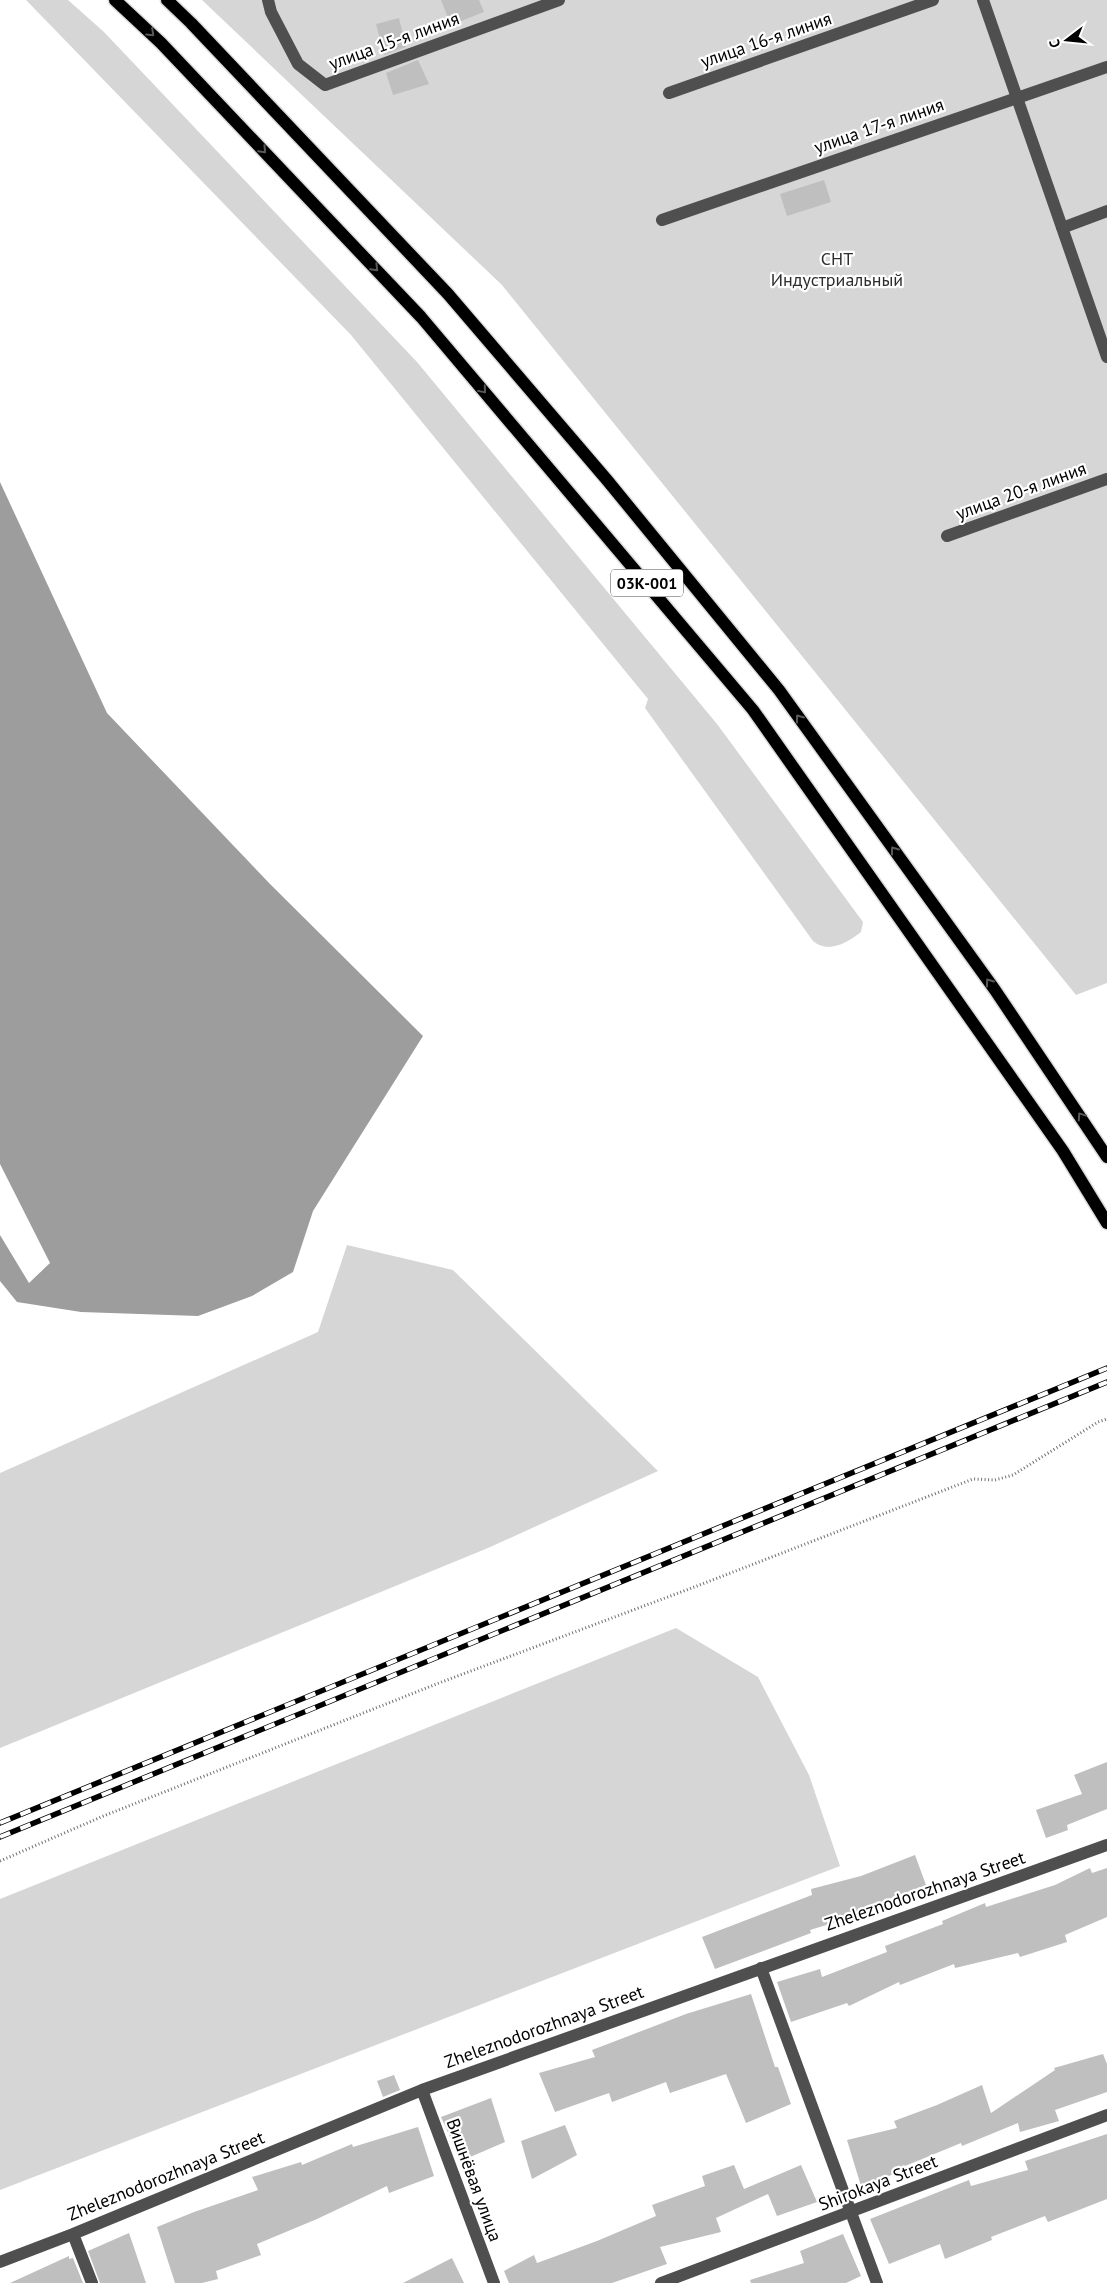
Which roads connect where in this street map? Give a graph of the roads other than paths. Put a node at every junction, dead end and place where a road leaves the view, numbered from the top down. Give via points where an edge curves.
1 (115, 0) edge
2 (167, 0) edge
3 (268, 0) edge
4 (560, 0) edge
5 (933, 0) edge
6 (983, 0) edge
7 (1107, 67) edge
8 (668, 94) dead end
9 (1016, 97) junction
10 (1107, 212) edge
11 (662, 220) dead end
12 (1062, 228) junction
13 (1106, 352) edge
14 (1107, 479) edge
15 (947, 536) dead end
16 (1107, 1157) edge
17 (1107, 1223) edge
18 (1107, 1846) edge
19 (761, 1968) junction
20 (422, 2090) junction
21 (1107, 2115) edge
22 (850, 2212) junction
23 (72, 2234) junction
24 (0, 2262) edge
25 (92, 2283) edge
26 (494, 2283) edge
27 (661, 2283) edge
28 (877, 2283) edge

1 -> 17 main road, 03К-001 via 161,43 421,317 753,710 1052,1135
16 -> 2 main road, 03К-001 via 995,990 779,690 607,480 448,294
3 - 4 street, улица 15-я линия via 270,12 298,64 325,85
5 - 8 street, улица 16-я линия
6 - 9 street
7 - 9 street, улица 17-я линия
9 - 11 street, улица 17-я линия
9 - 12 street
10 - 12 street
12 - 13 street
14 - 15 street, улица 20-я линия
18 - 19 street, Zheleznodorozhnaya Street
19 - 20 street, Zheleznodorozhnaya Street
19 - 22 street
20 - 23 street, Zheleznodorozhnaya Street
20 - 26 street, Вишнёвая улица
21 - 22 street, Shirokaya Street
22 - 27 street, Shirokaya Street
22 - 28 street
23 - 24 street, Zheleznodorozhnaya Street
23 - 25 street

